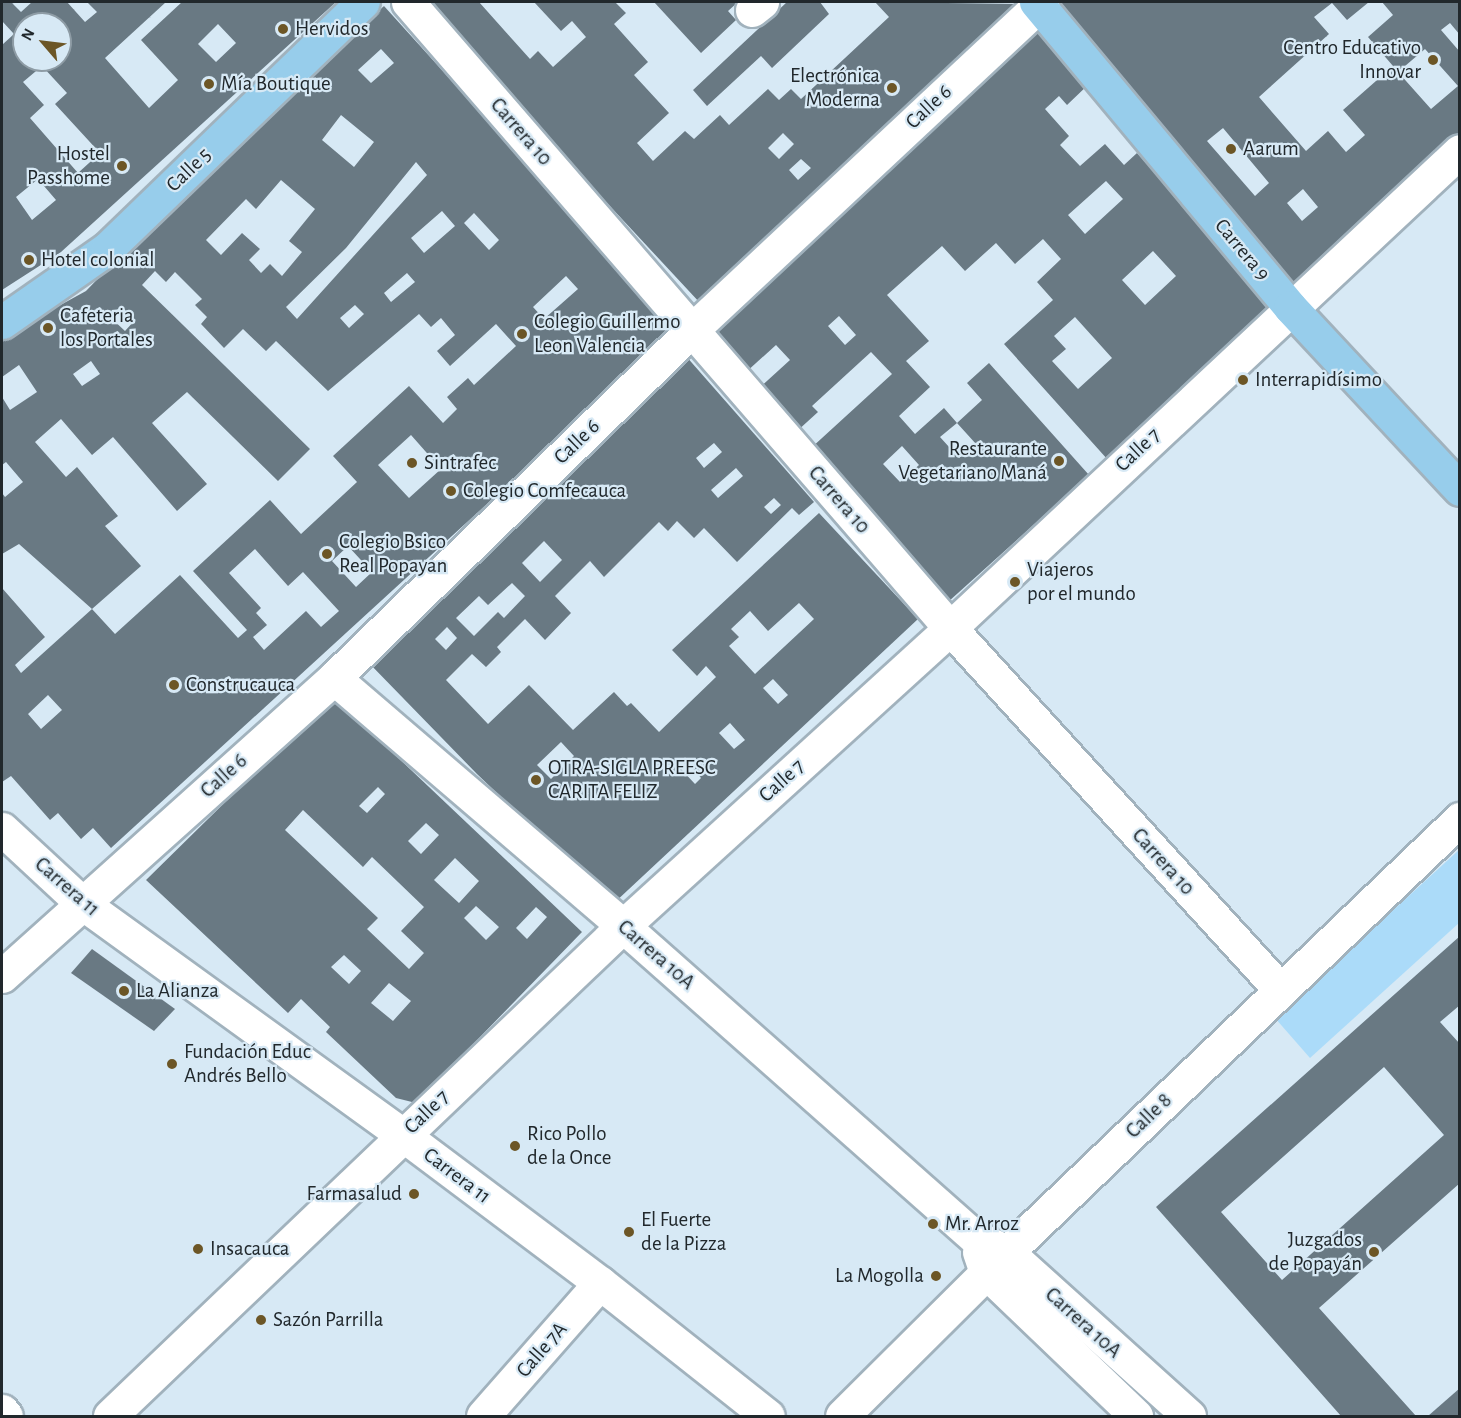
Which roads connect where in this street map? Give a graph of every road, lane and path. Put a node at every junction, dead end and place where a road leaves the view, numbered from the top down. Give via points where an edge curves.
1 (363, 2) edge
2 (408, 2) edge
3 (1039, 2) edge
4 (1460, 151) edge
5 (1290, 307) junction
6 (2, 322) edge
7 (693, 329) junction
8 (1460, 489) edge
9 (950, 628) junction
10 (334, 678) junction
11 (1460, 819) edge
12 (2, 829) edge
13 (82, 903) junction
14 (623, 926) junction
15 (2, 976) edge
16 (1280, 990) junction
17 (403, 1135) junction
18 (996, 1262) junction
19 (600, 1283) junction
20 (2, 1411) edge
21 (6, 1416) edge
22 (110, 1416) edge
23 (483, 1416) edge
24 (768, 1416) edge
25 (842, 1416) edge
26 (1136, 1416) edge
27 (1189, 1416) edge

1 - 6 main road, Calle 5 via 108,248
2 - 7 street, Carrera 10
3 - 5 main road, Carrera 9
3 - 7 street, Calle 6
4 - 5 street, Calle 7
5 - 8 main road, Carrera 9
5 - 9 street, Calle 7
7 - 9 street, Carrera 10
7 - 10 street, Calle 6
9 - 14 street, Calle 7
9 - 16 street, Carrera 10
10 - 13 street, Calle 6
10 - 14 street, Carrera 10A
11 - 16 street, Calle 8
12 - 13 street, Carrera 11
13 - 15 street, Calle 6
13 - 17 street, Carrera 11
14 - 17 street, Calle 7
14 - 18 street, Carrera 10A via 974,1236
16 - 18 street, Calle 8
17 - 19 street, Carrera 11
17 - 22 street, Calle 7
18 - 25 street, Calle 8
18 - 26 street, Carrera 10A
18 - 27 street, Carrera 10A via 1050,1296
19 - 23 street, Calle 7A
19 - 24 street, Carrera 11
20 - 21 street

